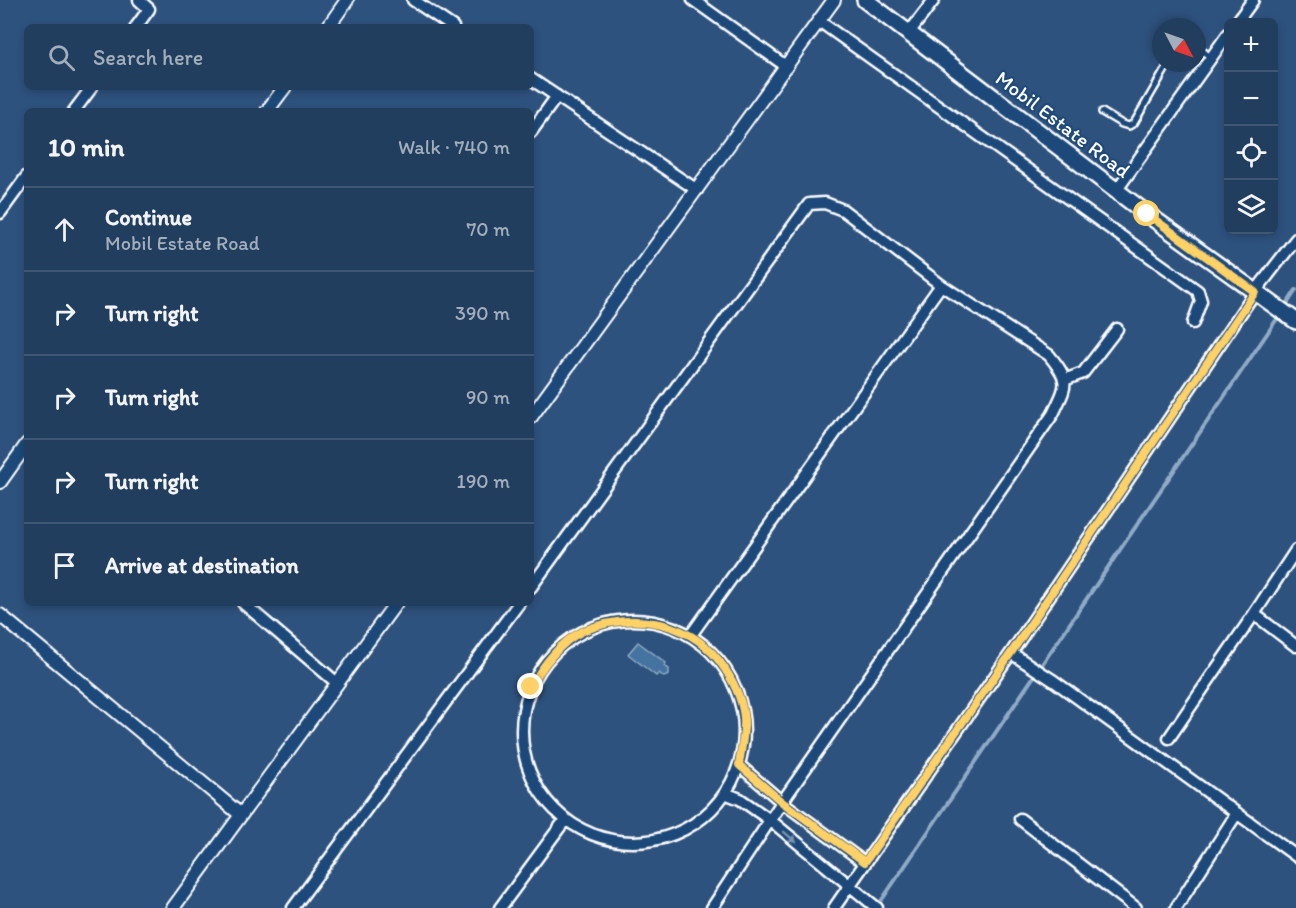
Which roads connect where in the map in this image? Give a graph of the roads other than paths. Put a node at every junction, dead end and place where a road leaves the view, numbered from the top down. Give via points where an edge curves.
1 (139, 0) edge
2 (348, 0) edge
3 (413, 0) edge
4 (693, 0) edge
5 (834, 0) edge
6 (865, 0) edge
7 (934, 0) edge
8 (1253, 0) edge
9 (1240, 18) edge
10 (819, 21) junction
11 (138, 24) edge
12 (330, 24) edge
13 (449, 24) edge
14 (908, 34) junction
15 (1224, 40) edge
16 (1206, 54) edge
17 (1211, 58) junction
18 (787, 67) junction
19 (1164, 72) edge
20 (534, 81) edge
21 (90, 90) edge
22 (283, 90) edge
23 (557, 96) junction
24 (76, 108) edge
25 (269, 108) edge
26 (1102, 112) dead end
27 (534, 128) edge
28 (24, 180) edge
29 (696, 190) junction
30 (1116, 191) junction
31 (0, 213) edge
32 (1296, 239) edge
33 (941, 285) junction
34 (1255, 292) junction
35 (1296, 321) edge
36 (1193, 322) dead end
37 (1117, 329) dead end
38 (1064, 380) junction
39 (534, 413) edge
40 (24, 448) edge
41 (0, 482) edge
42 (1296, 550) edge
43 (534, 583) edge
44 (247, 606) edge
45 (394, 606) edge
46 (517, 606) edge
47 (1254, 614) junction
48 (0, 615) edge
49 (691, 635) junction
50 (1296, 646) edge
51 (1011, 653) junction
52 (337, 683) junction
53 (1168, 738) dead end
54 (739, 765) junction
55 (725, 793) junction
56 (782, 802) junction
57 (1237, 813) junction
58 (241, 815) junction
59 (1020, 819) dead end
60 (565, 820) junction
61 (770, 820) junction
62 (1296, 856) edge
63 (865, 862) junction
64 (849, 887) junction
65 (874, 906) edge
66 (173, 908) edge
67 (293, 908) edge
68 (500, 908) edge
69 (712, 908) edge
70 (834, 908) edge
71 (1136, 908) edge
72 (1176, 908) edge

1 - 11 street via 149,9
2 - 12 street
3 - 13 street
4 - 18 street
5 - 10 street
6 - 14 main road, Mobil Estate Road
7 - 14 street
8 - 9 street
10 - 18 street
10 - 36 street via 1198,291 1201,301
14 - 30 main road, Mobil Estate Road
15 - 17 street
16 - 17 lane
17 - 30 street
18 - 29 street
19 - 26 lane via 1134,123 1122,124
20 - 23 street
21 - 24 street
22 - 25 street
23 - 27 street
23 - 29 street
28 - 31 street
29 - 39 street
30 - 34 main road, Mobil Estate Road
32 - 34 street
33 - 38 street via 1049,355
33 - 43 street via 843,210 825,203 809,204
33 - 49 street
34 - 35 main road, Mobil Estate Road
34 - 51 street
37 - 38 street via 1083,373
38 - 56 street via 1066,386 1053,414
40 - 41 street
42 - 47 street
44 - 52 street
45 - 52 street
46 - 67 street
47 - 50 street
47 - 53 street
48 - 58 street
49 - 54 street via 717,657 735,686 744,719
49 - 60 street via 656,621 618,620 581,632 540,670 531,687 522,723 525,759 540,793
51 - 57 street
51 - 63 street
52 - 58 street
54 - 55 street
54 - 56 street
55 - 60 street via 693,825 662,839 617,841 595,836
55 - 61 street
56 - 61 street
56 - 63 street
57 - 62 street
57 - 72 street
58 - 66 street
59 - 71 street
60 - 68 street
61 -> 64 street
61 - 69 street
63 - 64 street
64 - 65 street
64 - 70 street

